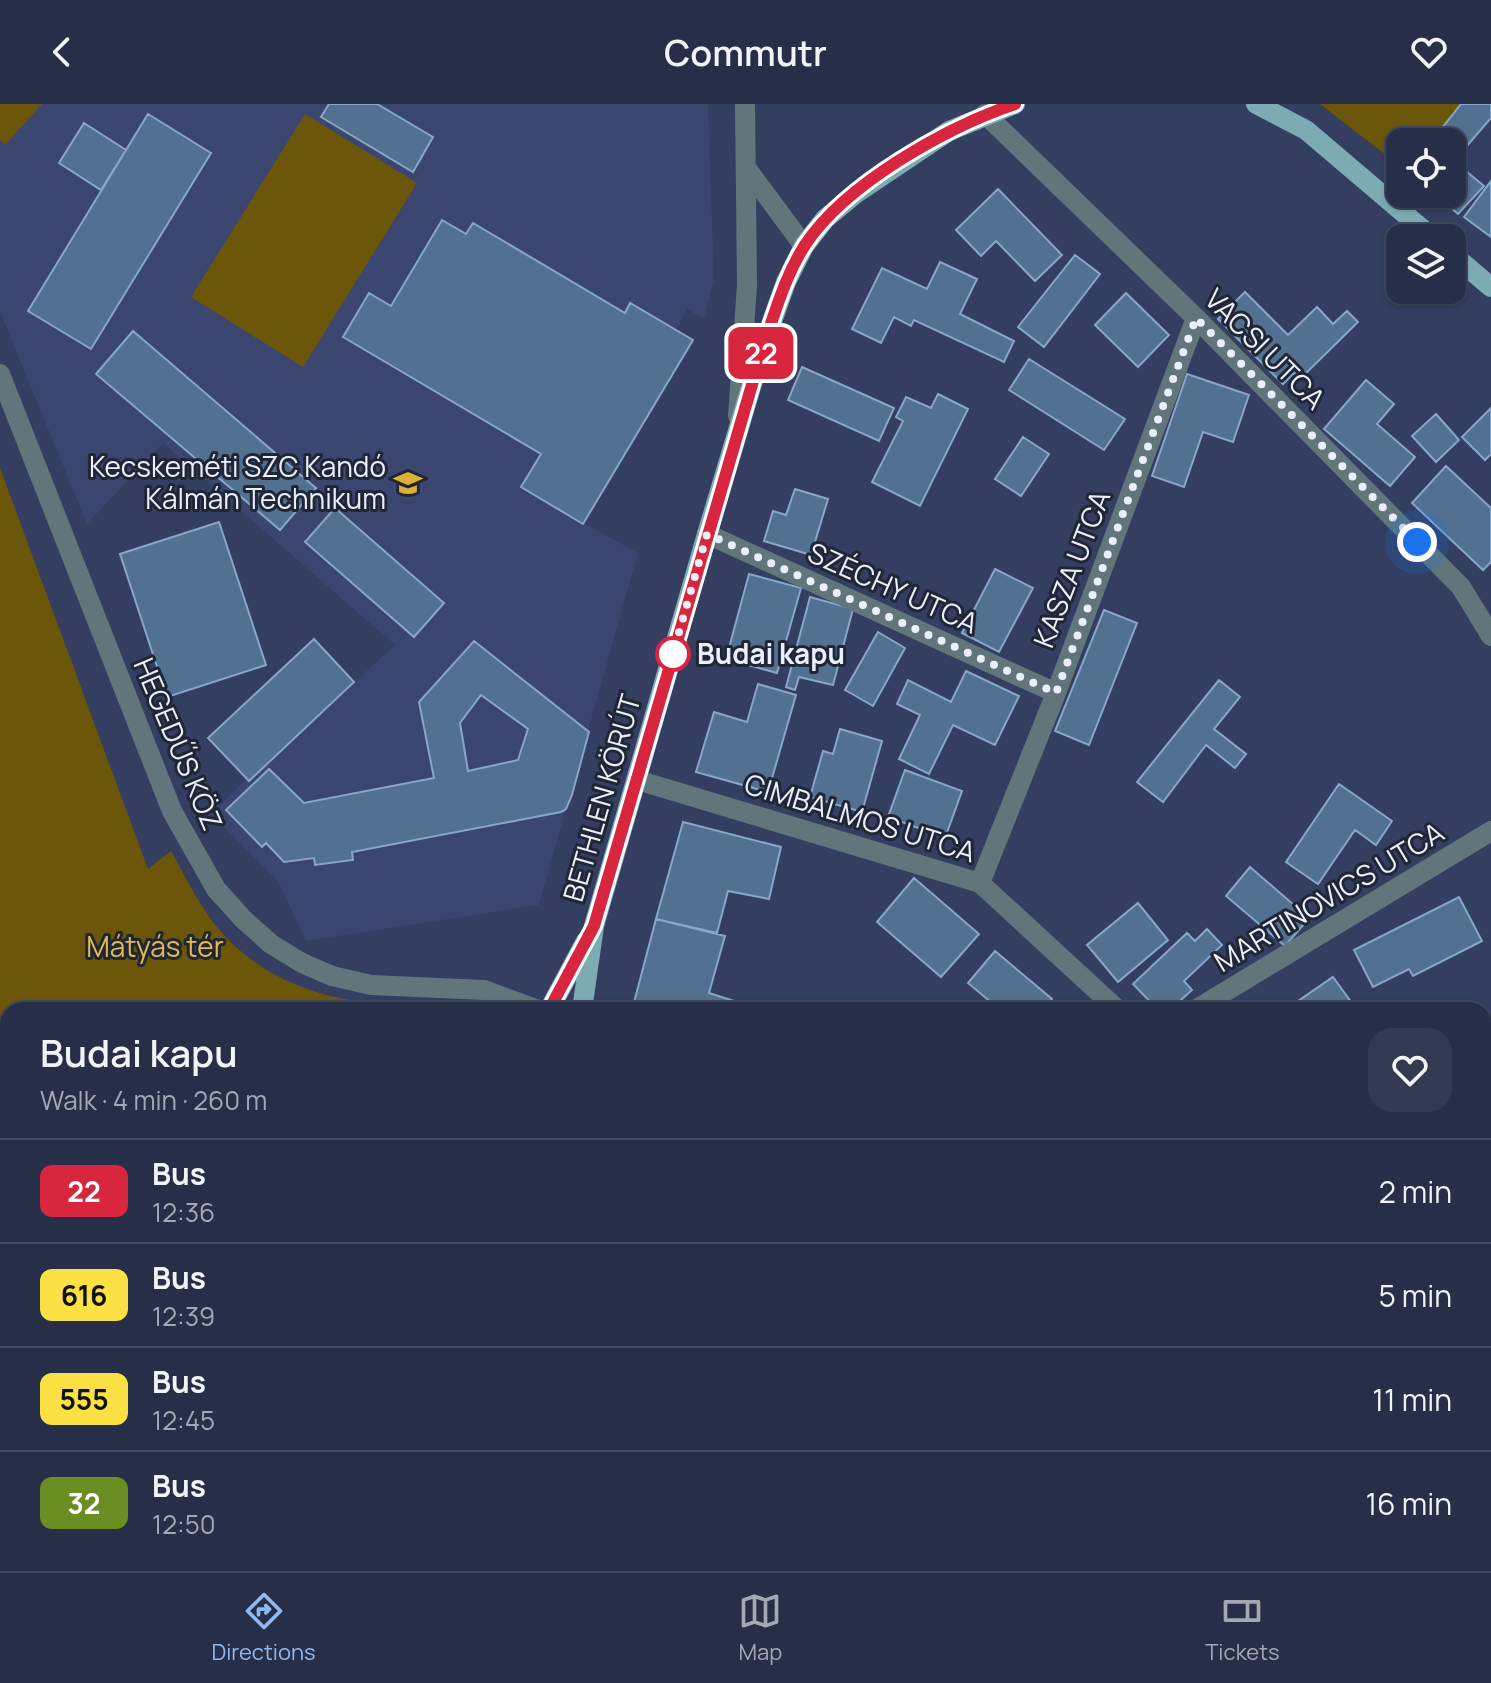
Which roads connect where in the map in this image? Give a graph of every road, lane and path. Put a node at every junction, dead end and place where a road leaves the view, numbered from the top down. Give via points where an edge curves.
1 (745, 104) edge
2 (1015, 104) edge
3 (1256, 104) edge
4 (985, 114) junction
5 (747, 169) junction
6 (1417, 224) edge
7 (804, 246) junction
8 (1466, 266) edge
9 (1491, 287) edge
10 (1196, 318) junction
11 (0, 374) edge
12 (736, 437) junction
13 (707, 534) junction
14 (1491, 636) edge
15 (1056, 693) junction
16 (637, 780) junction
17 (1491, 831) edge
18 (980, 883) junction
19 (594, 926) junction
20 (516, 1002) edge
21 (553, 1002) edge
22 (583, 1002) edge
23 (1109, 1002) edge
24 (1208, 1002) edge

1 - 5 street
2 - 4 main road, BETHLEN KÖRÚT
3 - 6 main road via 1306,130
4 - 7 main road, BETHLEN KÖRÚT via 949,131 855,194
4 - 10 street, VACSI UTCA
5 - 7 street
5 - 12 street via 747,285
7 - 12 main road, BETHLEN KÖRÚT via 786,282
8 - 9 main road
10 - 14 street, VACSI UTCA via 1461,587
10 - 15 street, KASZA UTCA
11 - 20 street, HEGEDŰS KÖZ via 172,811 216,889 271,944 332,976 371,985 484,990
12 - 13 main road, BETHLEN KÖRÚT
13 - 15 street, SZÉCHY UTCA
13 - 16 main road, BETHLEN KÖRÚT
15 - 18 street, KASZA UTCA
16 - 18 street, CIMBALMOS UTCA
16 - 19 main road, BETHLEN KÖRÚT
17 - 24 street, MARTINOVICS UTCA
18 - 23 street, CIMBALMOS UTCA
19 - 21 main road, BETHLEN KÖRÚT
19 - 22 main road, BETHLEN KÖRÚT

